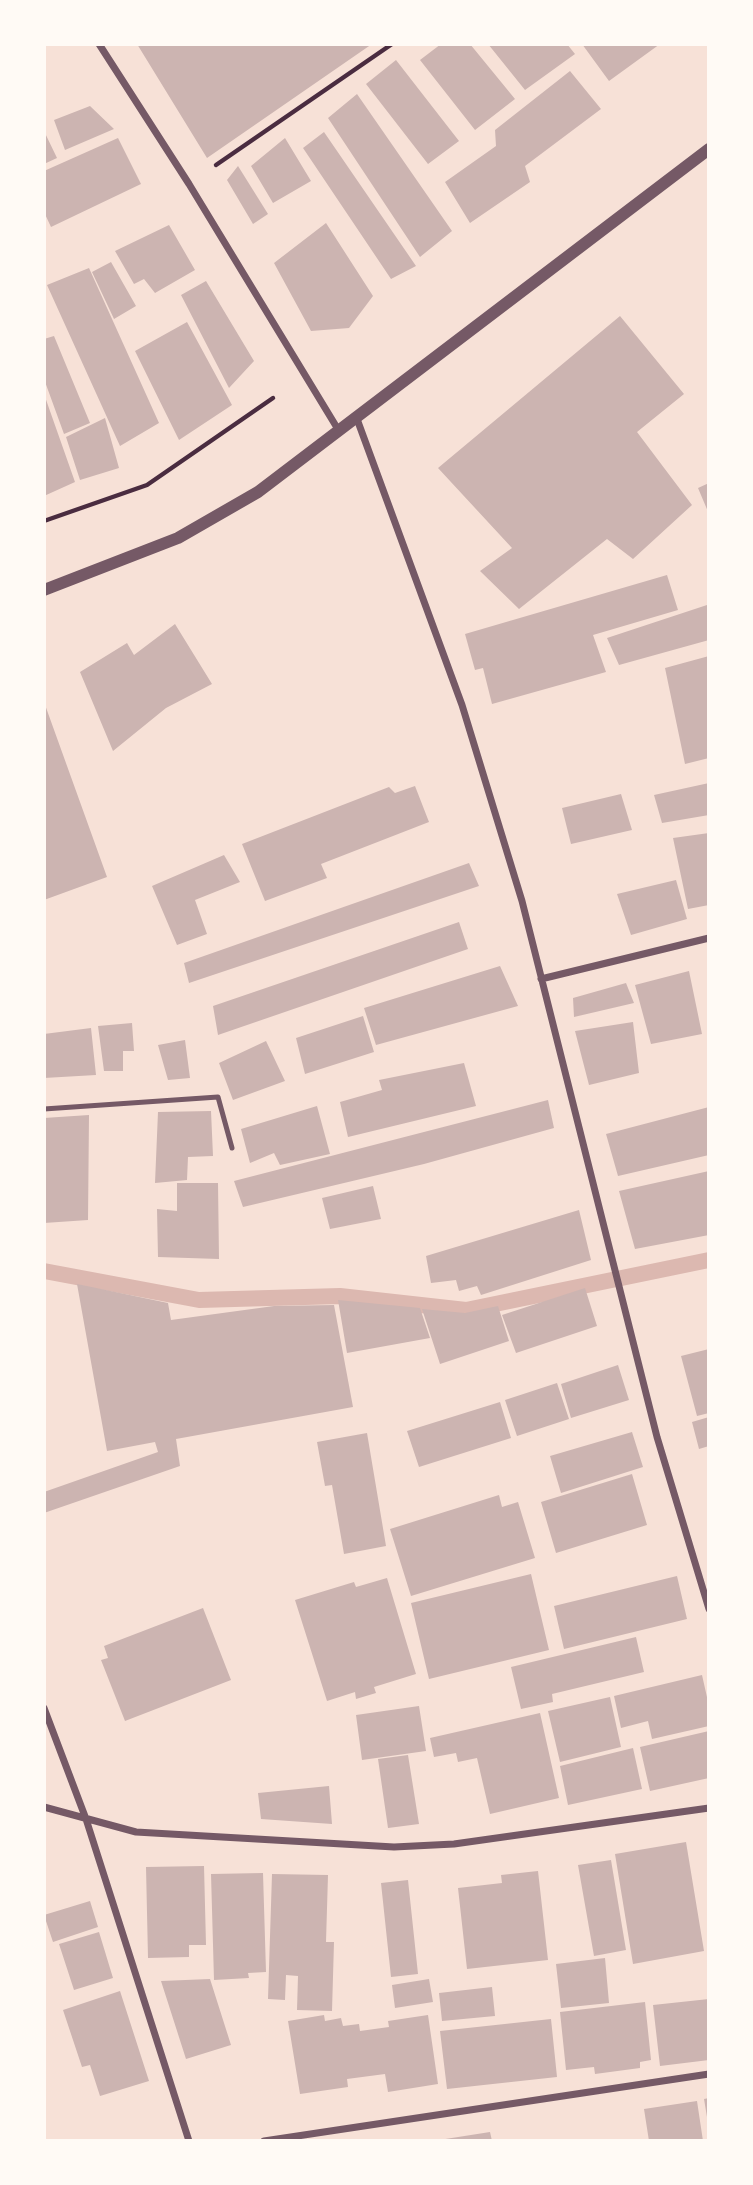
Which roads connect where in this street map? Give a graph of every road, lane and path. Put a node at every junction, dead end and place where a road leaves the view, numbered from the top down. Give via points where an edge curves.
1 (99, 44) edge
2 (392, 44) edge
3 (709, 149) edge
4 (189, 184) junction
5 (273, 398) dead end
6 (357, 419) junction
7 (44, 521) edge
8 (44, 590) edge
9 (709, 938) edge
10 (541, 979) junction
11 (44, 1110) edge
12 (232, 1148) dead end
13 (709, 1609) edge
14 (44, 1708) edge
15 (44, 1807) edge
16 (709, 1808) edge
17 (86, 1819) junction
18 (709, 2074) edge
19 (189, 2141) edge
20 (264, 2141) edge

1 - 4 street
2 - 4 path
3 - 6 street
4 - 6 street via 338,432
5 - 7 path via 147,485
6 - 8 street via 258,492 178,538
6 - 10 street via 462,705
9 - 10 street
10 - 13 street via 657,1437
11 - 12 lane via 218,1097
14 - 17 street
15 - 17 street
16 - 17 street via 454,1844 394,1847 136,1832
17 - 19 street
18 - 20 street

